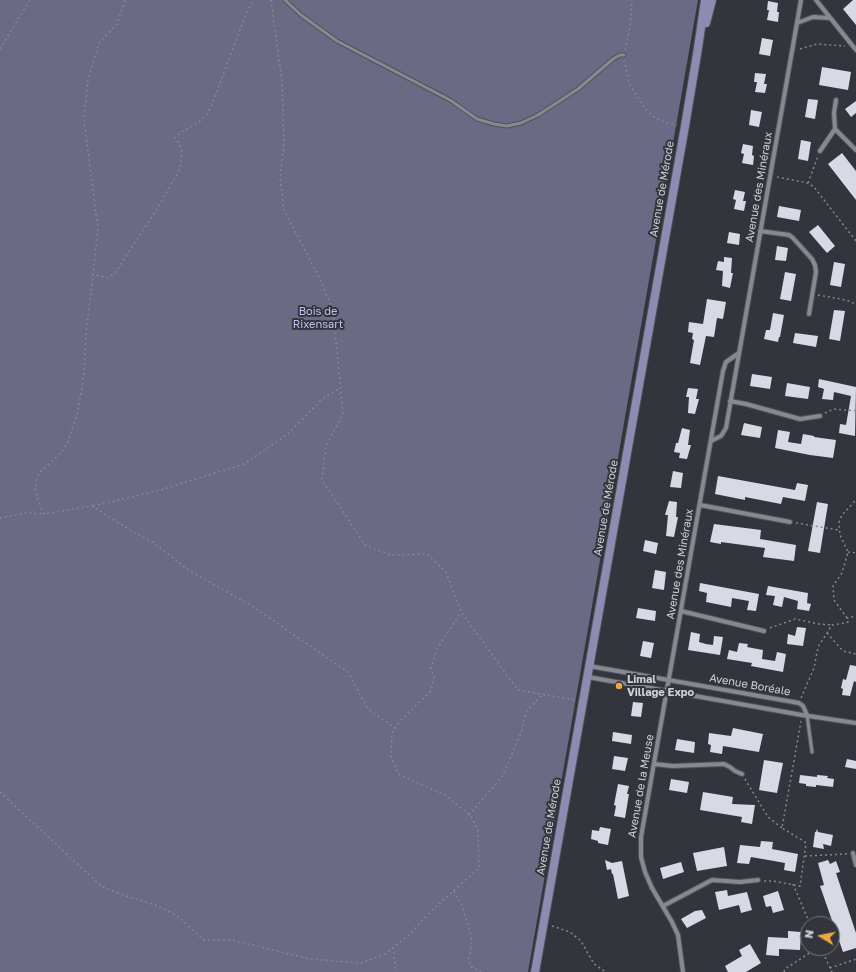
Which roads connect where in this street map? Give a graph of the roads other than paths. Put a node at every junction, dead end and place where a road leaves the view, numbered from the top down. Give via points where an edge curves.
1 (285, 0) edge
2 (705, 0) edge
3 (712, 0) edge
4 (801, 0) edge
5 (816, 0) edge
6 (830, 18) junction
7 (797, 23) junction
8 (698, 48) junction
9 (855, 49) edge
10 (624, 55) road end
11 (836, 100) dead end
12 (835, 129) junction
13 (856, 150) edge
14 (820, 151) road end
15 (760, 231) junction
16 (809, 314) dead end
17 (739, 353) junction
18 (730, 401) junction
19 (820, 416) road end
20 (711, 441) junction
21 (700, 505) junction
22 (790, 522) road end
23 (681, 611) junction
24 (764, 630) road end
25 (589, 666) junction
26 (587, 676) junction
27 (668, 680) junction
28 (666, 690) junction
29 (805, 715) junction
30 (856, 723) edge
31 (812, 752) dead end
32 (654, 764) junction
33 (742, 774) road end
34 (852, 853) road end
35 (856, 865) edge
36 (758, 880) road end
37 (663, 906) junction
38 (535, 972) edge
39 (683, 972) edge

1 - 10 lane via 337,41 450,100 477,119 494,124 507,126 538,115 578,89 613,59
2 - 8 street, Avenue de Mérode
3 - 8 street, Avenue de Mérode
4 - 7 street, Avenue des Minéraux
5 - 6 street
6 - 7 street via 813,17
6 - 9 street
7 - 15 street, Avenue des Minéraux
8 - 25 street, Avenue de Mérode
11 - 12 street
12 - 13 street
12 - 14 street
15 - 16 street via 789,235 812,259 816,272
15 - 17 street, Avenue des Minéraux
17 - 18 street, Avenue des Minéraux
17 - 20 street, Avenue des Minéraux via 724,365
18 - 19 street via 800,419
18 - 20 street, Avenue des Minéraux via 726,428 721,436
20 - 21 street, Avenue des Minéraux
21 - 22 street
21 - 23 street, Avenue des Minéraux
23 - 24 street
23 - 27 street, Avenue des Minéraux
25 - 26 street, Avenue de Mérode
25 - 27 street, Avenue Boréale
26 - 28 street, Avenue Boréale
26 - 38 street, Avenue de Mérode
27 - 28 street, Avenue des Minéraux
27 - 29 street, Avenue Boréale via 799,703 803,706
28 - 29 street, Avenue Boréale
28 - 32 street, Avenue de la Meuse
29 - 30 street
29 - 31 lane, Avenue Boréale
32 - 33 street via 724,764
32 - 37 street, Avenue de la Meuse via 640,851 645,872
34 - 35 street
36 - 37 street via 712,880
37 - 39 street, Avenue de la Meuse via 678,935

